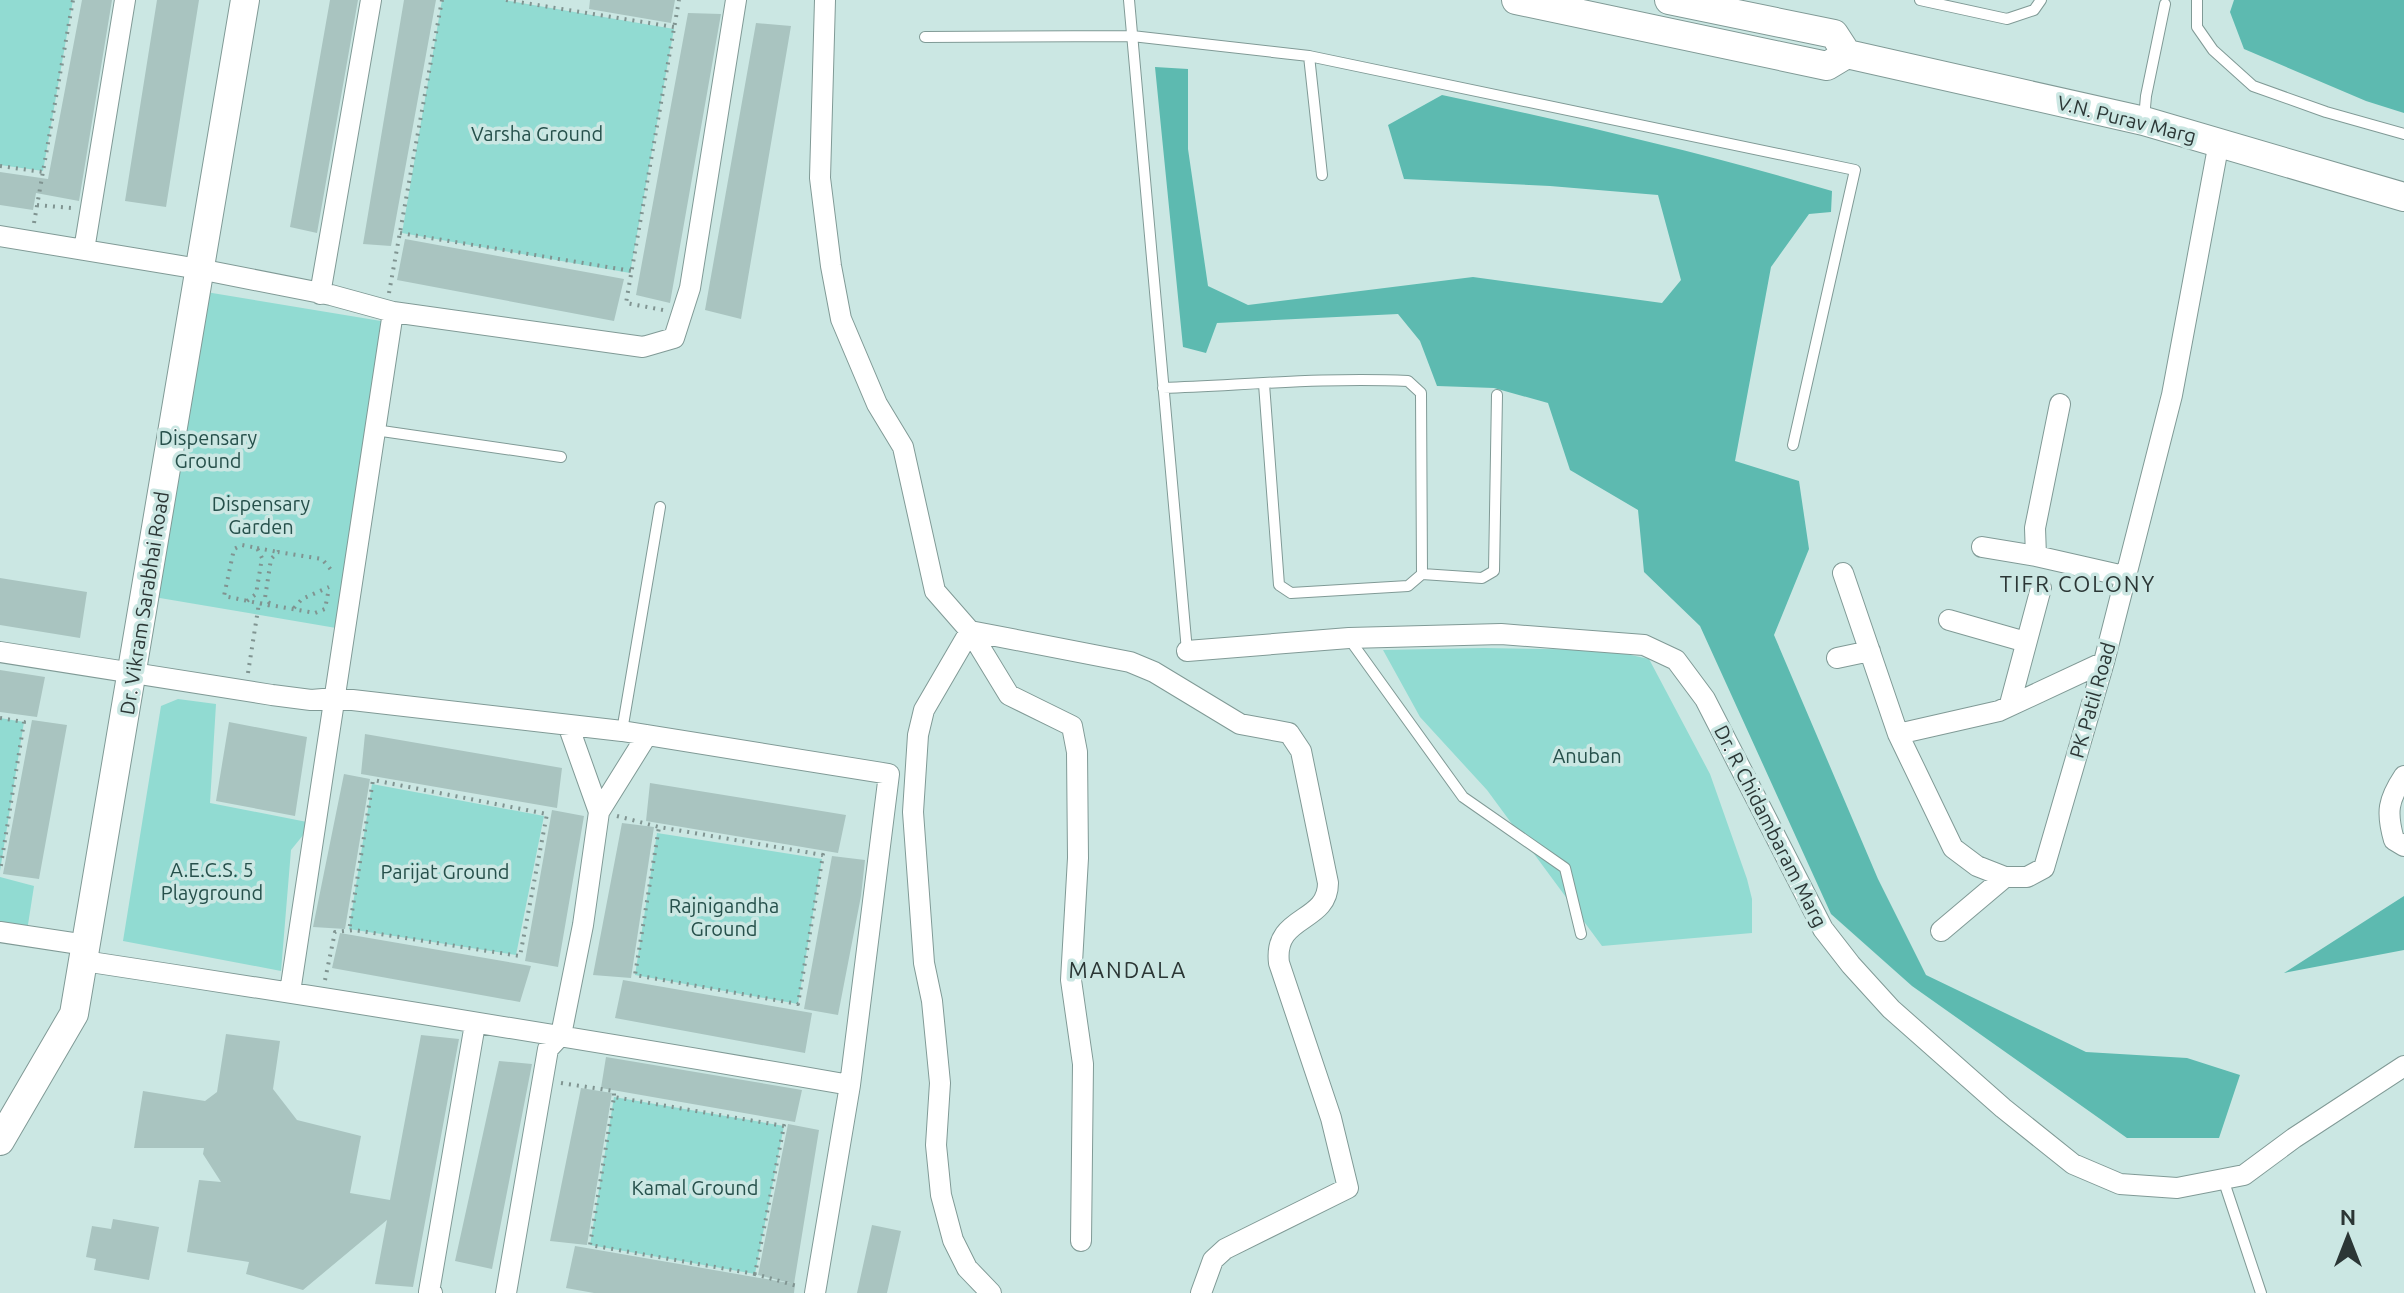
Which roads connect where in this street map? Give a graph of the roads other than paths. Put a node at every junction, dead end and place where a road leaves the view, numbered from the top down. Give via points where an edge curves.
1 (125, 0) edge
2 (245, 0) edge
3 (371, 0) edge
4 (736, 0) edge
5 (825, 0) edge
6 (1129, 0) edge
7 (1516, 0) edge
8 (1669, 0) edge
9 (1920, 0) edge
10 (2041, 0) edge
11 (2197, 0) edge
12 (2165, 4) dead end
13 (1132, 36) junction
14 (925, 37) dead end
15 (1847, 54) junction
16 (1309, 56) junction
17 (2144, 121) junction
18 (2404, 134) edge
19 (2219, 142) junction
20 (1322, 175) dead end
21 (2404, 197) edge
22 (0, 236) edge
23 (84, 250) junction
24 (199, 269) junction
25 (320, 294) junction
26 (390, 311) junction
27 (1264, 384) junction
28 (1163, 388) junction
29 (1497, 395) dead end
30 (2060, 404) dead end
31 (375, 430) junction
32 (1793, 445) dead end
33 (561, 457) dead end
34 (660, 507) dead end
35 (1982, 547) dead end
36 (2036, 556) junction
37 (1843, 573) dead end
38 (1422, 574) junction
39 (2124, 576) junction
40 (2041, 588) dead end
41 (1949, 620) dead end
42 (970, 631) junction
43 (1349, 638) junction
44 (2026, 642) junction
45 (1187, 651) joint
46 (1870, 651) junction
47 (0, 652) edge
48 (1837, 658) dead end
49 (2104, 662) junction
50 (133, 673) junction
51 (335, 698) junction
52 (2010, 704) junction
53 (568, 725) junction
54 (622, 731) junction
55 (1898, 734) junction
56 (647, 735) junction
57 (2404, 776) edge
58 (599, 812) junction
59 (2404, 846) edge
60 (2005, 877) junction
61 (1941, 931) dead end
62 (0, 932) edge
63 (1581, 934) dead end
64 (85, 953) junction
65 (290, 992) junction
66 (475, 1024) junction
67 (561, 1035) junction
68 (2404, 1066) edge
69 (850, 1085) junction
70 (0, 1141) edge
71 (2223, 1179) junction
72 (1081, 1241) dead end
73 (815, 1292) edge
74 (432, 1293) edge
75 (506, 1293) edge
76 (991, 1293) edge
77 (1201, 1293) edge
78 (2261, 1293) edge

1 - 23 street
2 - 24 street, Dr. Vikram Sarabhai Road
3 - 25 street
4 - 26 street via 690,288 674,338 643,347
5 - 42 street via 820,178 841,319 877,404 903,447 935,591
6 - 13 lane
7 - 15 street, V.N. Purav Marg via 1827,66
8 - 15 street, V.N. Purav Marg via 1834,34
9 - 10 lane via 2007,19 2034,10
11 - 18 lane via 2197,27 2213,50 2253,86
12 - 17 lane
13 - 14 lane
13 - 16 lane
13 - 28 lane
15 - 17 street, V.N. Purav Marg
16 - 20 lane
16 - 32 lane via 1855,170
17 - 19 street, V.N. Purav Marg
19 - 21 street, V.N. Purav Marg
19 - 39 street, PK Patil Road via 2172,395
22 - 23 street
23 - 24 street
24 - 25 street
24 - 50 street, Dr. Vikram Sarabhai Road
25 - 26 street
26 - 31 street
27 - 28 lane
27 - 38 lane via 1408,381 1421,393
27 - 38 lane via 1279,585 1291,593 1408,586
28 - 45 lane
29 - 38 lane via 1494,571 1482,578
30 - 36 street via 2035,528
31 - 33 lane
31 - 51 street
34 - 54 lane
35 - 36 street
36 - 39 street
37 - 46 street
39 - 49 street, PK Patil Road
40 - 44 street
41 - 44 street
42 - 72 street via 1009,695 1072,726 1077,752 1071,980 1083,1064
42 - 76 street via 924,710 913,812 924,963 940,1083 936,1145 941,1195 967,1268
42 - 77 street via 1130,662 1240,724 1289,733 1301,751 1328,893 1324,903 1287,931 1280,941 1279,963 1331,1118 1348,1188 1225,1249 1213,1260
43 - 45 street, Dr. R Chidambaram Marg
43 - 63 lane via 1463,797 1565,868
43 - 71 street, Dr. R Chidambaram Marg via 1501,634 1616,641 1644,645 1676,660 1705,699 1823,929 1891,1009 2073,1164 2120,1184 2177,1188
44 - 52 street
46 - 48 street
46 - 55 street
47 - 50 street
49 - 52 street
49 - 60 street, PK Patil Road via 2044,868 2027,877
50 - 51 street via 311,700
50 - 64 street, Dr. Vikram Sarabhai Road
51 - 53 street
51 - 65 street
52 - 55 street
53 - 54 street
53 - 58 street
54 - 56 street
55 - 60 street via 1953,848 1977,866
56 - 58 street
56 - 69 street via 889,774
57 - 59 street via 2388,817 2394,840
58 - 67 street
60 - 61 street
62 - 64 street
64 - 65 street
64 - 70 street, Dr. Vikram Sarabhai Road via 74,1014
65 - 66 street
66 - 67 street
66 - 74 street
67 - 69 street
67 - 75 street via 548,1049
68 - 71 street, Dr. R Chidambaram Marg via 2244,1175
69 - 73 street
71 - 78 lane

